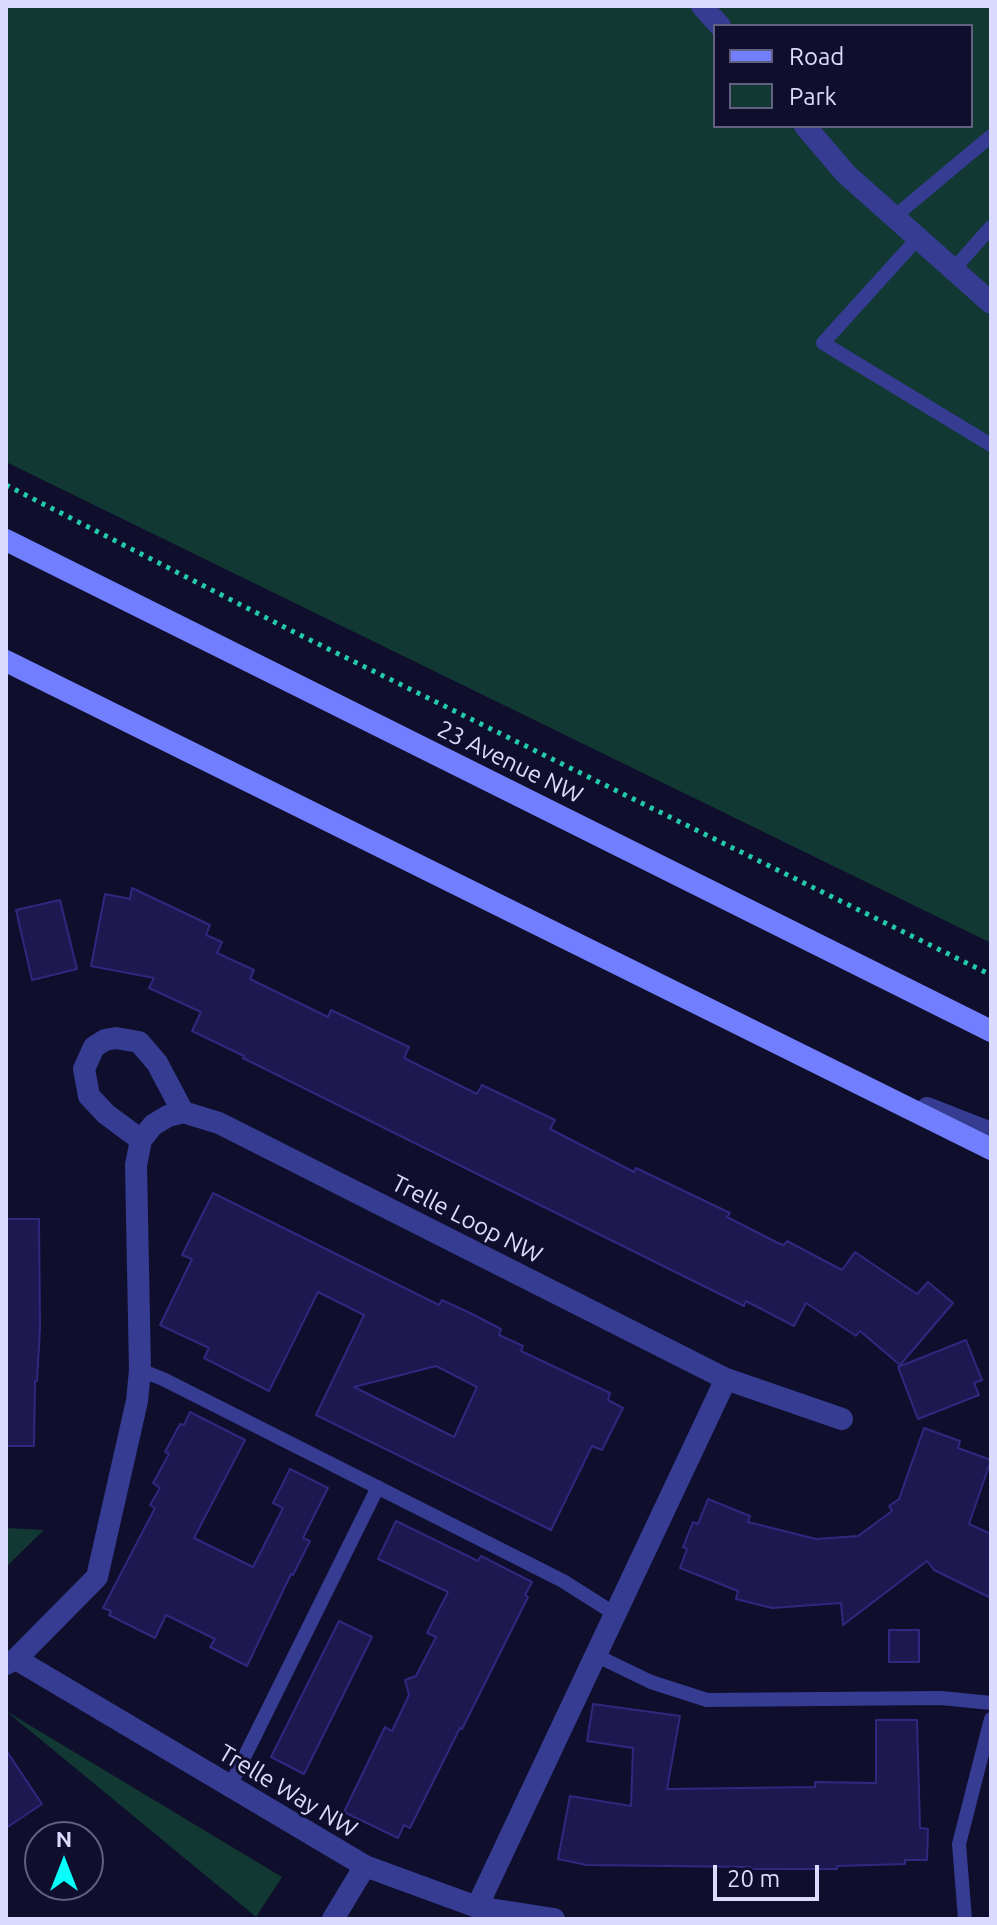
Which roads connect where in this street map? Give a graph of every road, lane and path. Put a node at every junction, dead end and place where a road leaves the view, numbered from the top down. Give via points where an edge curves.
1 (702, 6) edge
2 (718, 24) edge
3 (807, 128) edge
4 (991, 136) edge
5 (894, 217) junction
6 (991, 227) edge
7 (918, 238) junction
8 (953, 270) junction
9 (991, 303) edge
10 (991, 445) edge
11 (6, 485) edge
12 (6, 540) edge
13 (6, 661) edge
14 (991, 975) edge
15 (991, 1031) edge
16 (847, 1077) junction
17 (183, 1112) junction
18 (991, 1133) edge
19 (141, 1140) junction
20 (991, 1149) edge
21 (140, 1370) junction
22 (726, 1379) junction
23 (842, 1419) dead end
24 (378, 1487) junction
25 (615, 1614) junction
26 (595, 1655) junction
27 (11, 1662) edge
28 (991, 1703) edge
29 (991, 1719) edge
30 (230, 1786) junction
31 (365, 1866) junction
32 (477, 1913) edge
33 (333, 1919) edge
34 (554, 1919) edge
35 (965, 1919) edge

1 - 2 street
3 - 5 street via 846,174
4 - 5 lane
5 - 7 street
6 - 8 lane
7 - 8 street
7 - 10 lane via 823,343
8 - 9 street
11 - 14 path
12 - 15 main road, 23 Avenue NW
13 - 16 main road
16 - 18 street
16 - 20 main road
17 - 19 street via 153,1125
17 - 19 street via 157,1063 139,1042 116,1038 94,1047 84,1069 89,1096
17 - 22 street, Trelle Loop NW via 219,1123
19 - 21 street via 136,1165
21 - 24 lane
21 - 27 street via 97,1577
22 - 23 street, Trelle Loop NW
22 - 25 street
24 - 25 lane via 563,1581
24 - 30 lane
25 - 26 street
26 - 28 lane via 651,1682 707,1700 941,1698
26 - 32 street
27 - 30 street, Trelle Way NW
29 - 35 lane via 959,1844
30 - 31 street, Trelle Way NW
31 - 32 street, Trelle Way NW
31 - 33 street
32 - 34 street, Trelle Way NW

